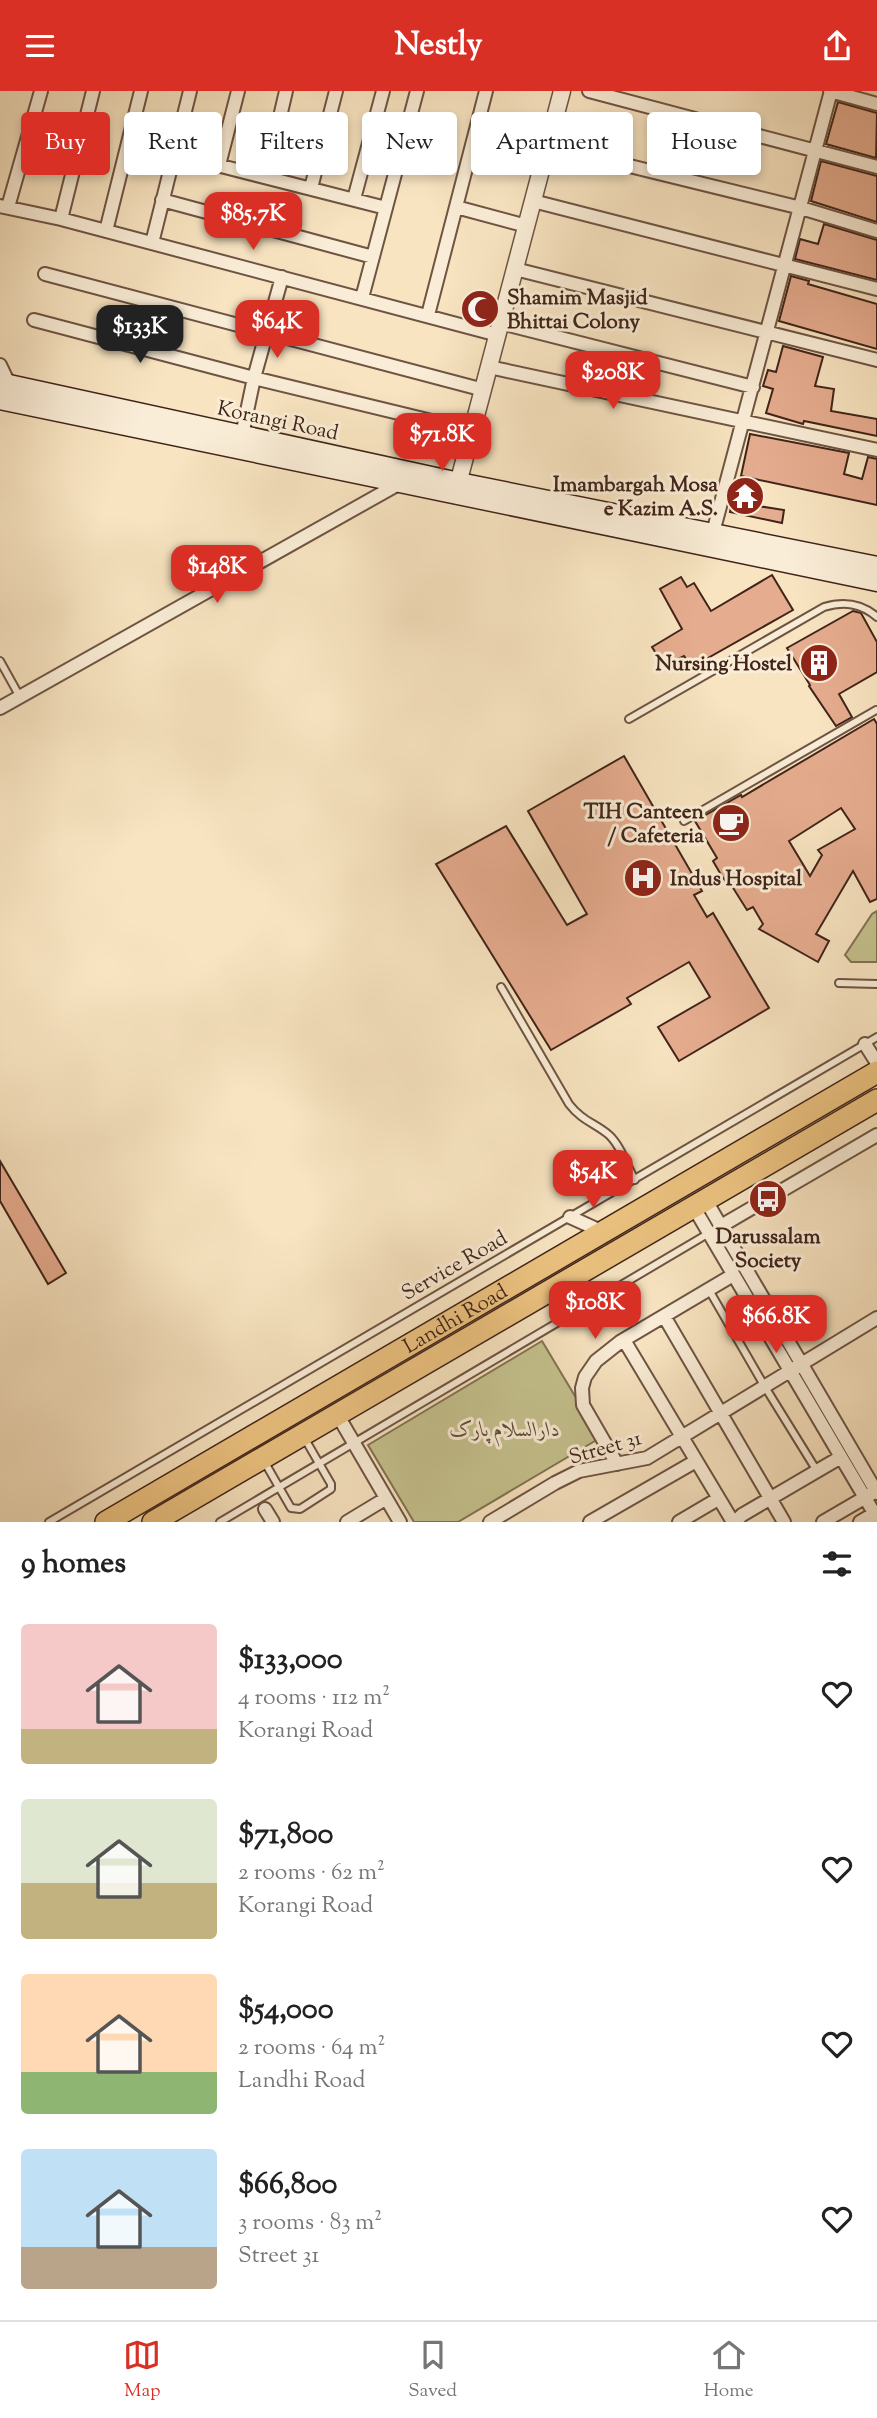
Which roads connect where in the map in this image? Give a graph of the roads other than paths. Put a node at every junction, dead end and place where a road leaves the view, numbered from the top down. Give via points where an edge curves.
1 (41, 91) edge
2 (93, 91) edge
3 (141, 91) edge
4 (190, 91) edge
5 (238, 91) edge
6 (286, 91) edge
7 (336, 91) edge
8 (383, 91) edge
9 (417, 91) edge
10 (486, 91) edge
11 (562, 91) edge
12 (589, 91) edge
13 (831, 91) edge
14 (877, 104) edge
15 (185, 112) edge
16 (557, 112) edge
17 (815, 152) junction
18 (222, 153) edge
19 (222, 166) edge
20 (633, 167) edge
21 (877, 167) edge
22 (169, 175) edge
23 (540, 175) edge
24 (266, 177) junction
25 (311, 188) junction
26 (354, 199) junction
27 (162, 200) junction
28 (533, 201) junction
29 (4, 206) edge
30 (456, 207) junction
31 (386, 208) junction
32 (801, 208) junction
33 (61, 219) junction
34 (527, 226) junction
35 (106, 231) junction
36 (877, 231) edge
37 (152, 243) junction
38 (373, 257) junction
39 (785, 265) junction
40 (515, 269) junction
41 (45, 274) dead end
42 (282, 277) junction
43 (877, 289) edge
44 (362, 298) junction
45 (428, 316) junction
46 (34, 320) dead end
47 (500, 329) junction
48 (267, 334) junction
49 (767, 334) junction
50 (877, 361) edge
51 (0, 365) edge
52 (489, 367) junction
53 (254, 378) junction
54 (4, 383) edge
55 (753, 387) junction
56 (484, 390) junction
57 (32, 398) junction
58 (0, 400) edge
59 (744, 421) junction
60 (473, 431) junction
61 (242, 435) junction
62 (877, 450) edge
63 (409, 478) junction
64 (457, 489) junction
65 (711, 541) junction
66 (877, 566) edge
67 (877, 582) edge
68 (877, 617) edge
69 (0, 661) edge
70 (20, 697) junction
71 (0, 708) edge
72 (877, 711) edge
73 (629, 719) dead end
74 (684, 821) dead end
75 (839, 982) dead end
76 (877, 983) edge
77 (501, 987) dead end
78 (877, 1037) edge
79 (865, 1044) junction
80 (877, 1063) edge
81 (877, 1072) edge
82 (877, 1100) edge
83 (877, 1135) edge
84 (635, 1179) junction
85 (699, 1203) junction
86 (570, 1217) junction
87 (721, 1226) junction
88 (603, 1232) junction
89 (708, 1234) junction
90 (733, 1275) junction
91 (709, 1290) junction
92 (664, 1316) junction
93 (877, 1318) edge
94 (624, 1340) junction
95 (796, 1369) junction
96 (765, 1387) junction
97 (337, 1414) junction
98 (720, 1414) junction
99 (303, 1434) junction
100 (681, 1437) junction
101 (354, 1443) junction
102 (841, 1457) junction
103 (262, 1458) junction
104 (696, 1461) junction
105 (319, 1464) junction
106 (617, 1464) junction
107 (817, 1471) junction
108 (278, 1488) junction
109 (872, 1494) edge
110 (385, 1499) junction
111 (718, 1499) junction
112 (770, 1499) junction
113 (265, 1509) dead end
114 (876, 1515) edge
115 (49, 1522) edge
116 (106, 1522) edge
117 (153, 1522) edge
118 (220, 1522) edge
119 (273, 1522) edge
120 (346, 1522) edge
121 (400, 1522) edge
122 (490, 1522) edge
123 (590, 1522) edge
124 (679, 1522) edge
125 (734, 1522) edge
126 (784, 1522) edge
127 (823, 1522) edge
128 (860, 1522) edge

1 - 29 street
2 - 33 street
3 - 35 street
4 - 15 street
5 - 18 street
6 - 24 street
7 - 25 street
8 - 26 street
9 - 31 street
10 - 30 street
11 - 16 street
12 - 17 street
13 - 14 street
13 - 17 street
17 - 21 street
17 - 32 street
19 - 24 street
20 - 32 street
22 - 27 street
23 - 28 street
24 - 25 street
25 - 26 street
26 - 31 street
27 - 37 street
27 - 38 street
28 - 34 street
28 - 39 street
29 - 33 street
30 - 34 street
30 - 45 street
31 - 38 street
32 - 36 street
32 - 39 street
33 - 35 street
34 - 40 street
35 - 37 street
37 - 42 street
38 - 44 street
39 - 43 street
39 - 49 street
40 - 47 street
40 - 49 street
41 - 48 street
42 - 44 street
42 - 48 street
44 - 45 street
45 - 47 street
46 - 53 street
47 - 52 street
47 - 55 street
48 - 53 street
48 - 56 street
49 - 50 street
49 - 55 street
51 - 54 street
52 - 56 street
52 - 59 street
53 - 60 street
53 - 61 street
54 - 57 main road, Korangi Road
55 - 59 street
56 - 60 street
57 - 58 main road, Korangi Road
57 - 61 main road, Korangi Road
57 - 63 main road, Korangi Road
59 - 62 street
59 - 65 street
60 - 64 street
61 - 63 main road, Korangi Road
63 - 64 main road, Korangi Road
63 - 70 street
64 - 65 main road, Korangi Road
65 - 66 main road, Korangi Road
65 - 67 main road, Korangi Road
68 - 73 lane via 854,604 824,607
69 - 70 lane
70 - 71 street
72 - 74 lane
75 - 76 lane
77 - 84 lane via 569,1104 583,1120 608,1134
78 - 79 lane, Service Road
79 - 80 street
79 - 84 lane, Service Road
81 - 88 main road, Landhi Road
82 - 85 main road, Landhi Road
83 - 87 street
84 - 86 lane, Service Road
85 - 87 street
85 - 89 street
85 - 97 main road, Landhi Road
86 - 88 street
86 - 115 lane, Service Road
87 - 89 lane
87 - 95 street
88 - 116 main road, Landhi Road
89 - 90 street
89 - 101 lane
90 - 91 street
90 - 95 street
91 - 92 street
91 - 96 lane
92 - 94 street
92 - 98 street
93 - 95 street, Street 31
94 - 100 street
94 - 106 street via 596,1361 582,1388 583,1405
95 - 96 street, Street 31
95 - 102 street
95 - 109 street
96 - 98 street, Street 31
96 - 107 lane
97 - 99 main road, Landhi Road
97 - 101 street
98 - 100 street, Street 31
98 - 112 street
99 - 103 main road, Landhi Road
99 - 105 lane
100 - 104 street
100 - 106 street, Street 31 via 646,1458
101 - 105 lane
101 - 110 street
102 - 107 street
102 - 109 street
103 - 108 lane
103 - 117 main road, Landhi Road
104 - 111 street
104 - 123 street
105 - 108 lane
105 - 108 lane via 331,1489 300,1509 291,1507
106 - 122 street, Street 31 via 579,1471
107 - 112 street
108 - 118 lane
109 - 114 street
109 - 127 street
110 - 120 street
110 - 121 street
111 - 124 street
111 - 125 street
112 - 125 street
112 - 126 street
113 - 119 street
114 - 128 street

